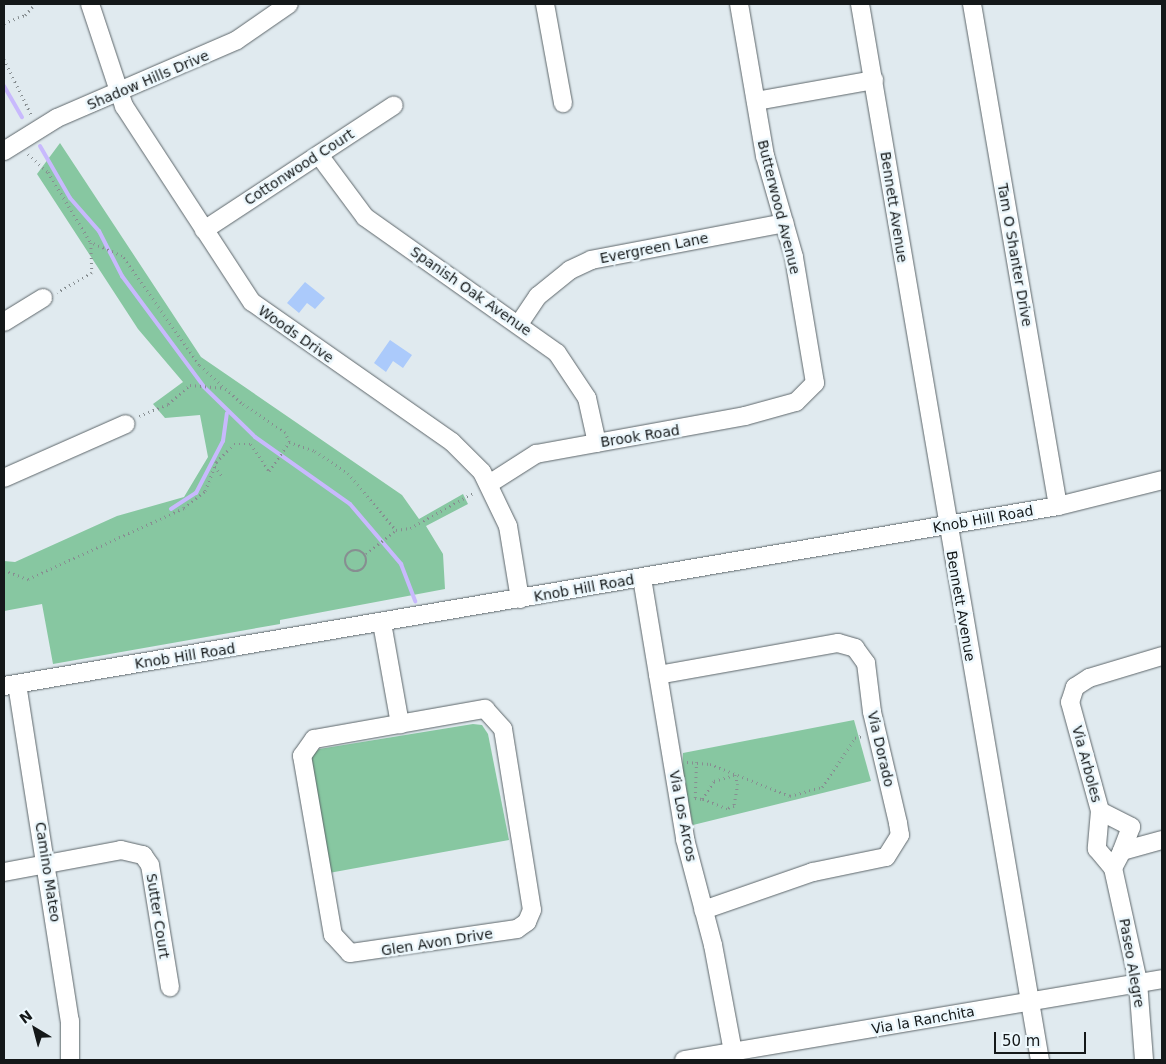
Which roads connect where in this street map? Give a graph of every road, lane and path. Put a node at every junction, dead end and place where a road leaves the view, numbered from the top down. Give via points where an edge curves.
1 (35, 4) edge
2 (90, 4) edge
3 (289, 4) edge
4 (545, 4) edge
5 (739, 4) edge
6 (860, 4) edge
7 (972, 4) edge
8 (4, 23) edge
9 (4, 59) edge
10 (874, 80) junction
11 (118, 92) junction
12 (756, 101) junction
13 (563, 103) dead end
14 (394, 105) dead end
15 (39, 128) junction
16 (11, 146) edge
17 (319, 155) junction
18 (785, 223) junction
19 (204, 230) junction
20 (92, 243) junction
21 (43, 298) joint
22 (4, 322) edge
23 (519, 324) junction
24 (226, 389) junction
25 (796, 402) joint
26 (126, 424) joint
27 (290, 442) junction
28 (597, 444) junction
29 (215, 466) junction
30 (223, 477) dead end
31 (4, 478) edge
32 (1162, 480) edge
33 (490, 484) junction
34 (1058, 506) junction
35 (947, 525) junction
36 (396, 530) junction
37 (366, 554) junction
38 (4, 570) edge
39 (642, 578) junction
40 (520, 599) junction
41 (382, 623) junction
42 (1162, 656) edge
43 (658, 675) junction
44 (10, 685) edge
45 (400, 724) junction
46 (876, 731) junction
47 (673, 763) junction
48 (735, 775) junction
49 (695, 798) dead end
50 (702, 799) junction
51 (1100, 811) junction
52 (1162, 840) edge
53 (1122, 851) junction
54 (47, 863) junction
55 (1113, 868) junction
56 (4, 872) edge
57 (703, 910) junction
58 (1162, 979) edge
59 (1138, 982) junction
60 (170, 987) dead end
61 (1029, 1002) junction
62 (733, 1052) junction
63 (70, 1060) edge
64 (684, 1060) edge
65 (1040, 1060) edge
66 (1144, 1060) edge

1 - 8 path via 25,15
2 - 11 street, Woods Drive
3 - 11 street, Shadow Hills Drive via 237,40
4 - 13 street
5 - 12 street, Butterwood Avenue
6 - 10 street, Bennett Avenue
7 - 34 street, Tam O Shanter Drive
9 - 15 path
10 - 12 street
10 - 35 street, Bennett Avenue
11 - 15 street, Shadow Hills Drive
11 - 19 street, Woods Drive
12 - 18 street, Butterwood Avenue via 765,156
14 - 17 street, Cottonwood Court
15 - 16 street, Shadow Hills Drive
16 - 20 path via 48,172
17 - 19 street, Cottonwood Court
17 - 23 street, Spanish Oak Avenue via 365,217
18 - 23 street, Evergreen Lane via 591,260 538,296
18 - 25 street, Butterwood Avenue via 815,383
19 - 33 street, Woods Drive via 252,302 452,442
20 - 21 path via 92,273 68,290
20 - 24 path via 122,256 199,365
21 - 22 street
23 - 28 street, Spanish Oak Avenue via 557,352 577,378 588,398
24 - 26 path via 195,384 159,409
24 - 27 path via 285,433
25 - 28 street, Brook Road via 736,418
26 - 31 street
27 - 29 path via 269,471 255,448 244,442 224,450
27 - 36 path via 322,455 348,473
28 - 33 street, Brook Road via 536,454
29 - 30 path
29 - 38 path via 205,491 143,530 28,579
32 - 34 street, Knob Hill Road
33 - 36 path via 410,528
33 - 40 street, Woods Drive via 508,526
34 - 35 street, Knob Hill Road
35 - 39 street, Knob Hill Road
35 - 61 street, Bennett Avenue
36 - 37 path
37 - 37 path via 362,571 348,569 345,558 349,552 360,550
39 - 40 street, Knob Hill Road
39 - 43 street, Via Los Arcos
40 - 41 street, Knob Hill Road
41 - 44 street, Knob Hill Road
41 - 45 street
42 - 51 street, Via Arboles via 1075,687 1070,702
43 - 46 street, Via Dorado via 838,644 855,648 866,663
43 - 47 street, Via Los Arcos
44 - 54 street, Camino Mateo
45 - 45 street, Glen Avon Drive via 314,739 302,756 334,941 358,954 517,929 532,910 502,729 484,709
46 - 48 path via 855,738 822,786 790,796
46 - 57 street, Via Dorado via 900,835 894,850 886,857 744,892
47 - 48 path via 710,764
47 - 57 street, Via Los Arcos
48 - 50 path via 714,781
48 - 50 path via 738,784 734,806 727,809
49 - 50 path
51 - 53 street via 1131,827
51 - 55 street, Via Arboles via 1097,849
52 - 53 street
53 - 55 street
54 - 56 street, Sutter Court
54 - 60 street, Sutter Court via 121,850 143,855 150,864
54 - 63 street, Camino Mateo via 70,1021
55 - 59 street, Paseo Alegre
57 - 62 street, Via Los Arcos
58 - 59 street, Via la Ranchita
59 - 61 street, Via la Ranchita
59 - 66 street, Paseo Alegre
61 - 62 street, Via la Ranchita
61 - 65 street, Bennett Avenue
62 - 64 street, Via la Ranchita

